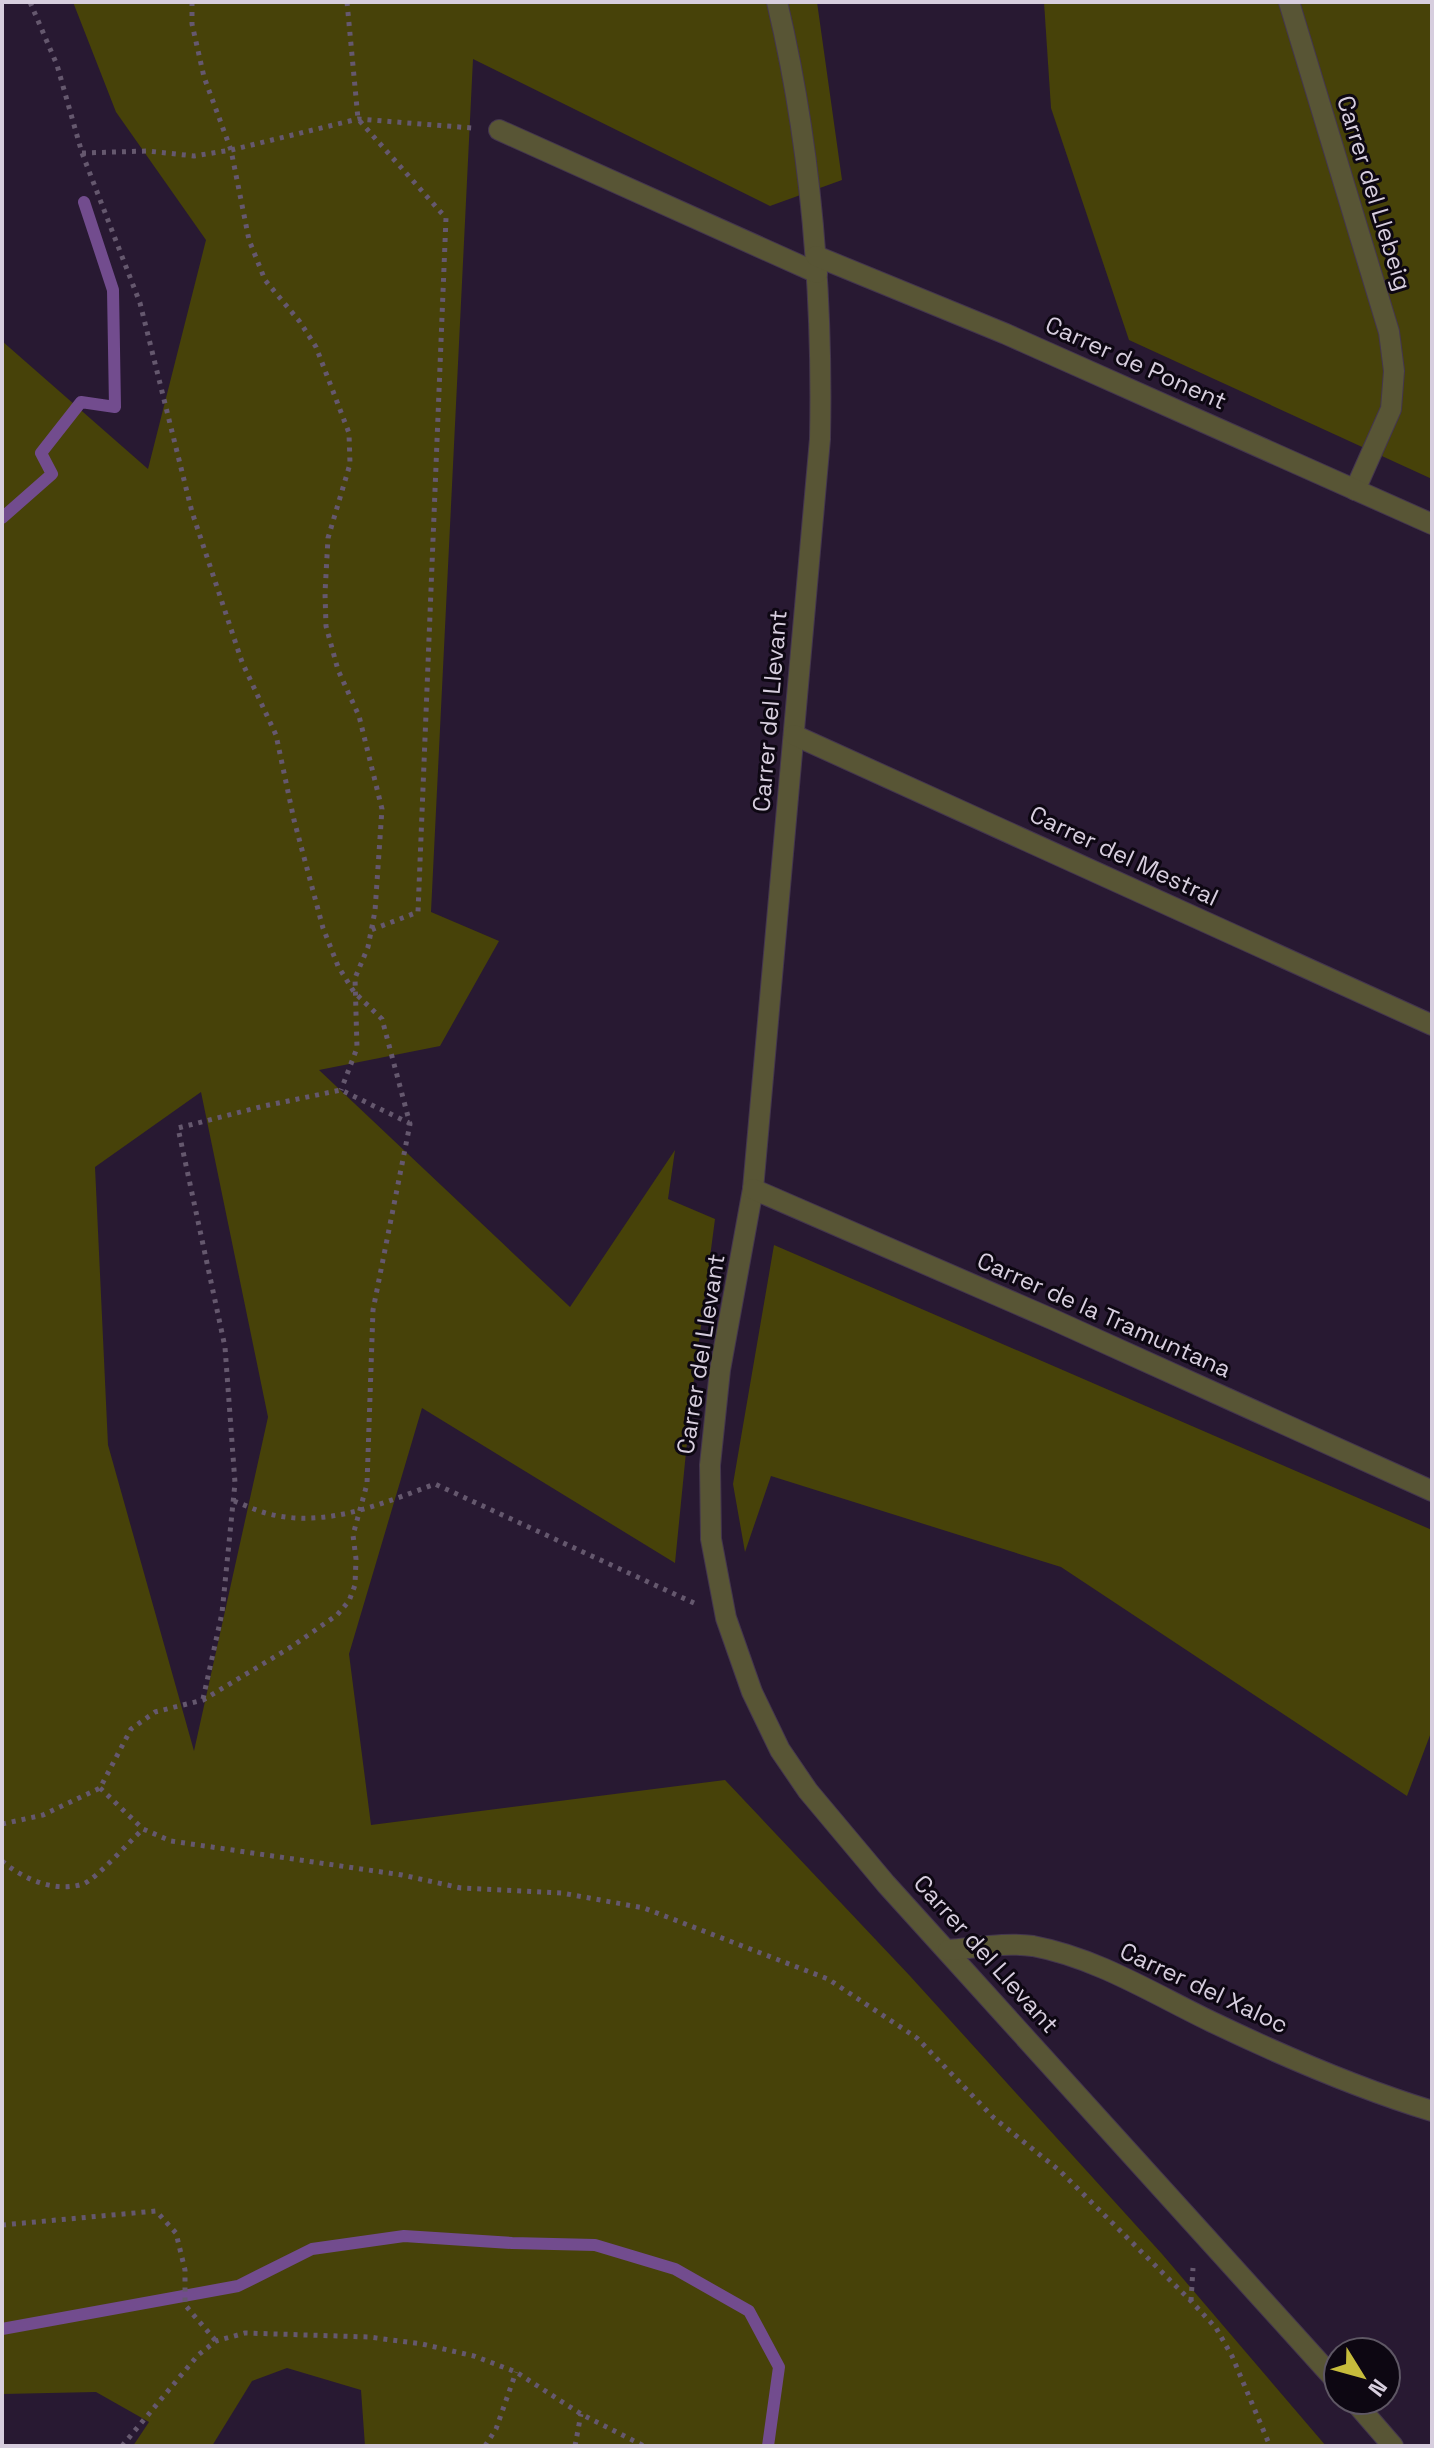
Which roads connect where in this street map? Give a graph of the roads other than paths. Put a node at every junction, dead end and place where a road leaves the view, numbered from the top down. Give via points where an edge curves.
1 (777, 2) edge
2 (1289, 2) edge
3 (499, 130) road end
4 (817, 264) junction
5 (1355, 490) junction
6 (1432, 524) edge
7 (794, 735) junction
8 (1432, 1025) edge
9 (753, 1189) junction
10 (1432, 1491) edge
11 (948, 1950) junction
12 (1432, 2111) edge
13 (1322, 2365) edge
14 (1367, 2416) edge
15 (1393, 2446) edge

1 - 4 street via 800,115
2 - 5 street, Carrer del Llebeig via 1389,332 1391,409
3 - 4 street, Carrer de Ponent
4 - 5 street, Carrer de Ponent via 1006,334
4 - 7 street, Carrer del Llevant via 820,439
5 - 6 street, Carrer de Ponent
7 - 8 street, Carrer del Mestral
7 - 9 street, Carrer del Llevant
9 - 10 street, Carrer de la Tramuntana
9 - 11 street, Carrer del Llevant via 720,1370 710,1465 711,1539 726,1618 780,1750 838,1827
11 - 12 street, Carrer del Xaloc via 1012,1944 1062,1953 1329,2074
11 - 13 street, Carrer del Llevant
14 - 15 street

